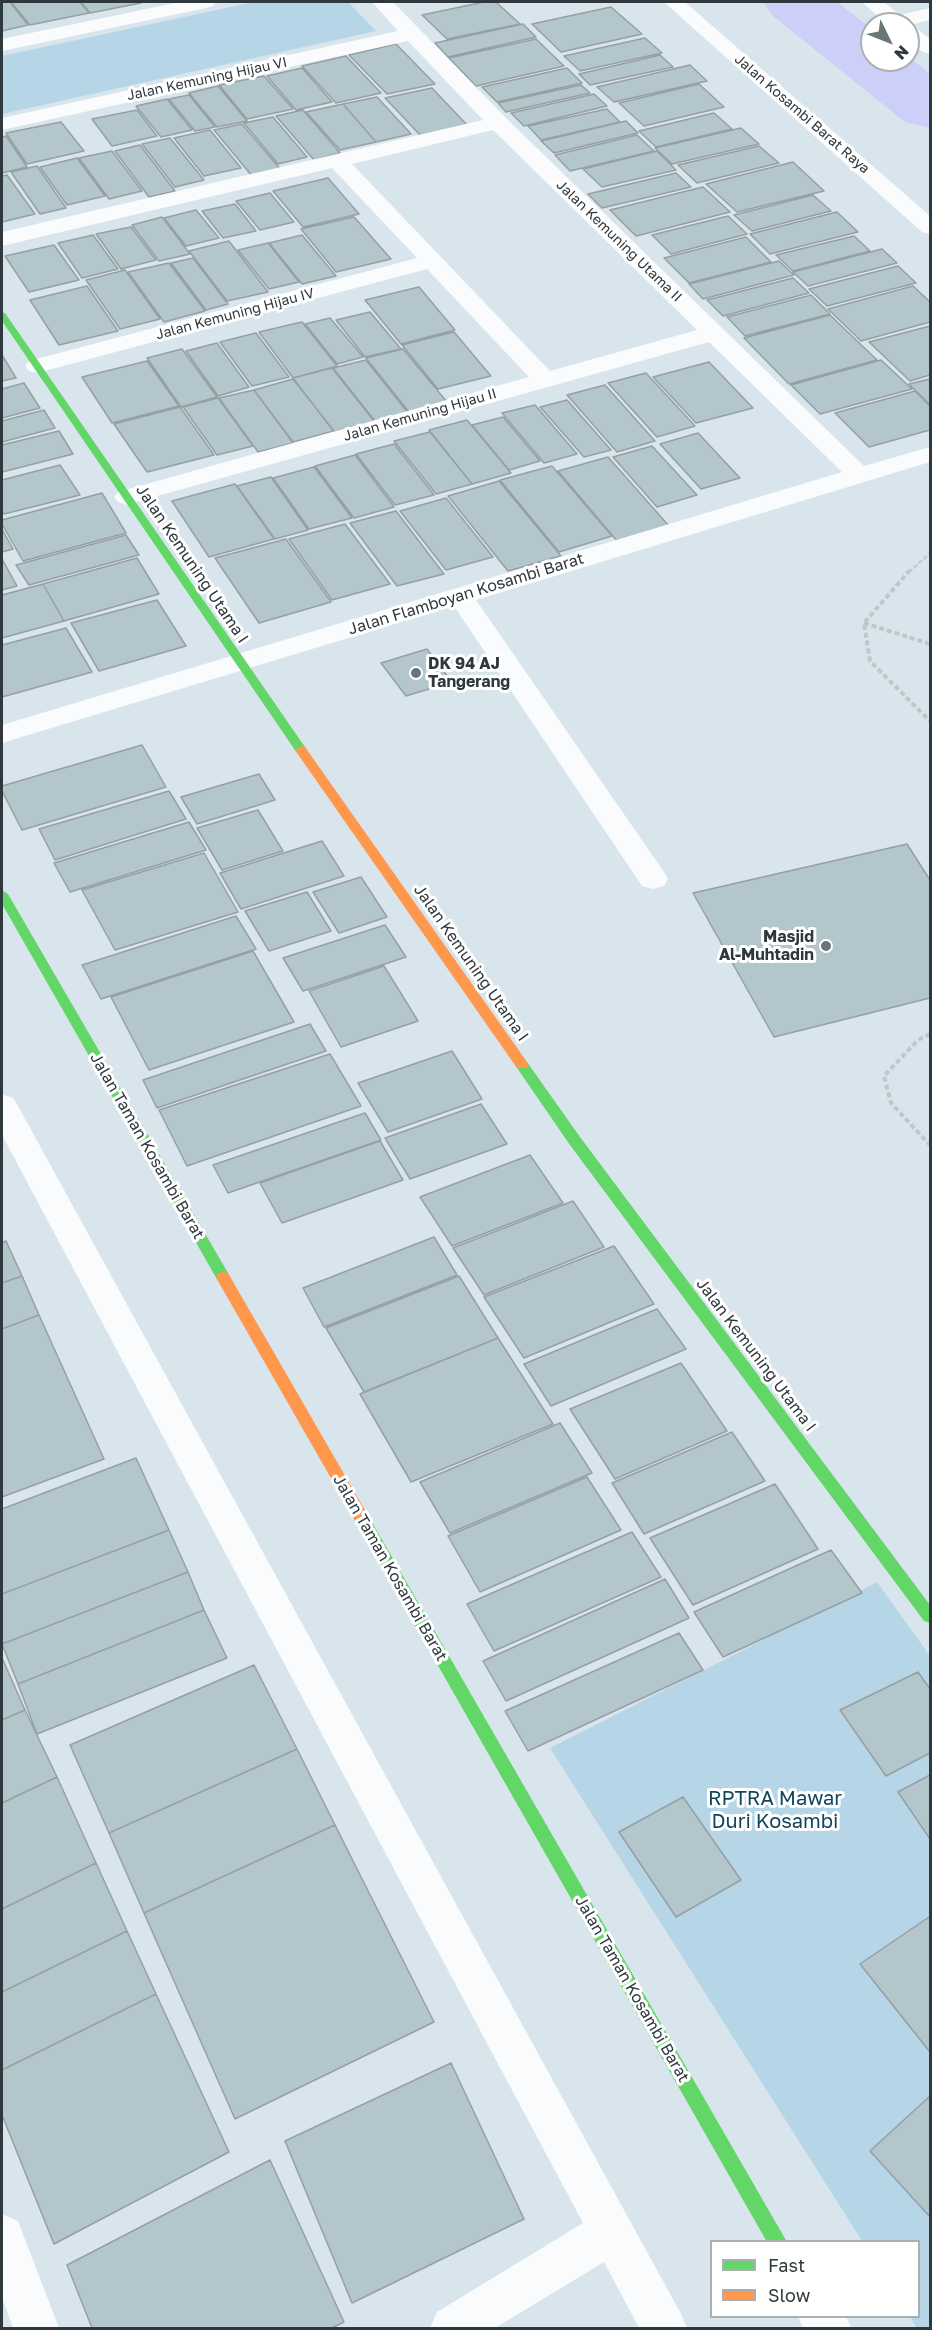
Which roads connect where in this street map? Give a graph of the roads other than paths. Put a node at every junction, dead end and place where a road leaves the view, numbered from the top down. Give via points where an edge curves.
1 (207, 2) edge
2 (674, 2) edge
3 (872, 2) edge
4 (391, 3) edge
5 (884, 12) edge
6 (412, 34) junction
7 (2, 45) edge
8 (498, 123) junction
9 (2, 124) edge
10 (337, 161) junction
11 (930, 227) edge
12 (2, 239) edge
13 (432, 261) junction
14 (2, 315) edge
15 (713, 333) junction
16 (37, 366) junction
17 (545, 380) junction
18 (930, 453) edge
19 (860, 476) junction
20 (127, 497) junction
21 (460, 596) junction
22 (239, 662) junction
23 (2, 734) edge
24 (653, 879) dead end
25 (2, 894) edge
26 (2, 1106) edge
27 (930, 1616) edge
28 (610, 2232) junction
29 (2, 2238) edge
30 (777, 2240) edge
31 (36, 2328) edge
32 (453, 2328) edge
33 (664, 2328) edge

1 - 7 street
2 - 11 street, Jalan Kosambi Barat Raya
3 - 5 street
4 - 6 street, Jalan Kemuning Utama II
6 - 8 street, Jalan Kemuning Utama II
6 - 9 street, Jalan Kemuning Hijau VI
8 - 10 street
8 - 15 street, Jalan Kemuning Utama II
10 - 12 street
10 - 13 street
13 - 16 street, Jalan Kemuning Hijau IV
13 - 17 street
14 - 16 street, Jalan Kemuning Utama I
15 - 17 street, Jalan Kemuning Hijau II
15 - 19 street, Jalan Kemuning Utama II
16 - 20 street, Jalan Kemuning Utama I
17 - 20 street, Jalan Kemuning Hijau II
18 - 19 street, Jalan Flamboyan Kosambi Barat
19 - 21 street, Jalan Flamboyan Kosambi Barat
20 - 22 street, Jalan Kemuning Utama I
21 - 22 street, Jalan Flamboyan Kosambi Barat
21 - 24 street
22 - 23 street, Jalan Flamboyan Kosambi Barat
22 - 27 street, Jalan Kemuning Utama I via 575,1141
25 - 30 street, Jalan Taman Kosambi Barat
26 - 28 street
28 - 32 street
28 - 33 street
29 - 31 street

